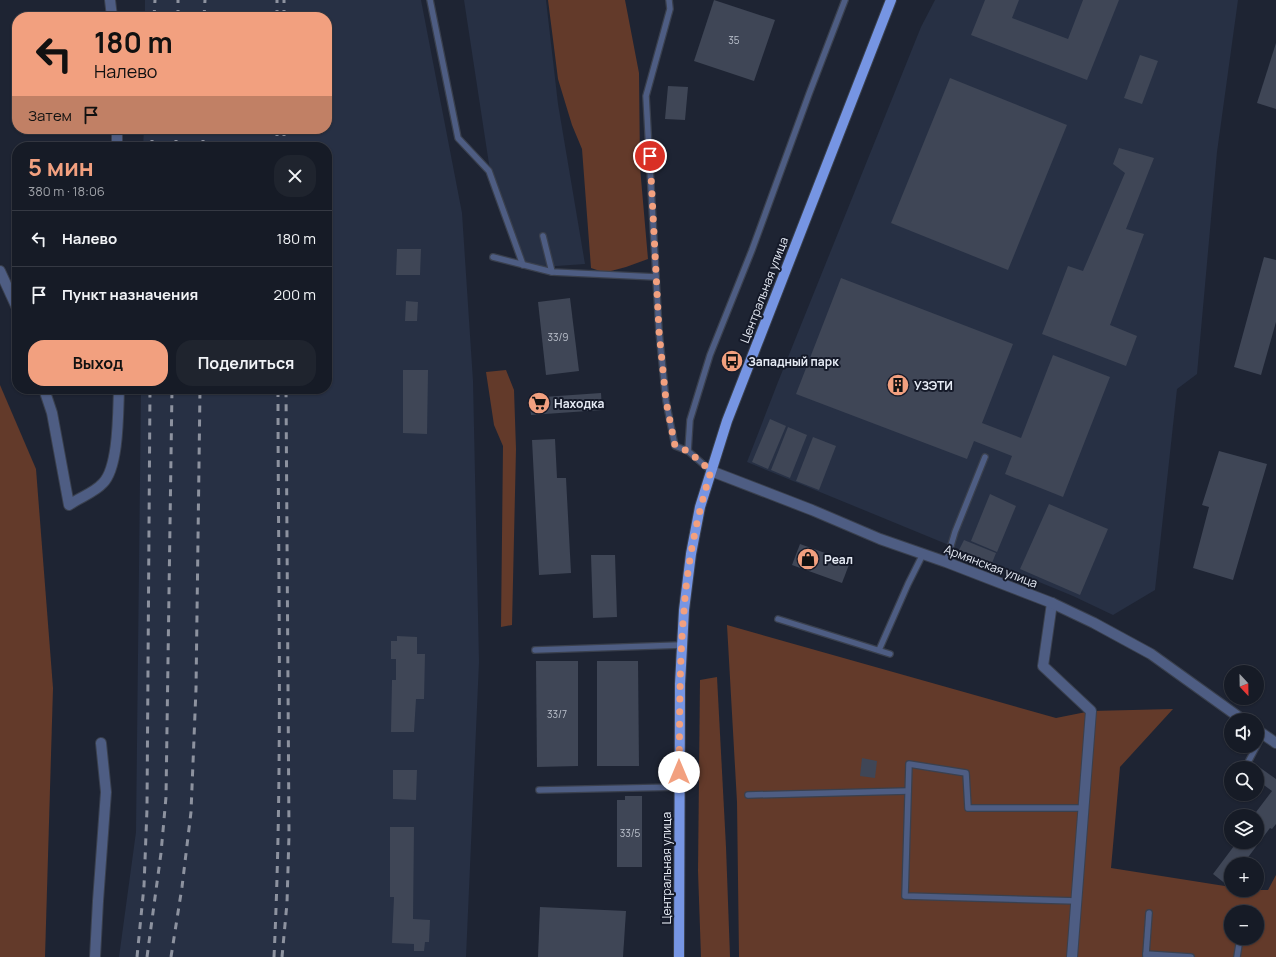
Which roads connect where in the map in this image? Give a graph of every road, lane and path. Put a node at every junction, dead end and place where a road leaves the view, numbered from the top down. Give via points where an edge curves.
1 (110, 0) edge
2 (430, 0) edge
3 (669, 0) edge
4 (845, 0) edge
5 (891, 0) edge
6 (111, 12) edge
7 (543, 236) dead end
8 (493, 257) dead end
9 (523, 265) junction
10 (0, 271) edge
11 (552, 272) junction
12 (656, 277) junction
13 (12, 297) edge
14 (46, 394) edge
15 (119, 394) edge
16 (688, 451) junction
17 (985, 458) dead end
18 (711, 471) junction
19 (923, 554) junction
20 (946, 562) junction
21 (1052, 603) junction
22 (778, 619) dead end
23 (682, 645) junction
24 (534, 650) dead end
25 (879, 650) junction
26 (890, 654) dead end
27 (1233, 713) edge
28 (1264, 735) edge
29 (101, 743) dead end
30 (1276, 744) edge
31 (679, 787) junction
32 (540, 790) dead end
33 (908, 791) junction
34 (748, 794) dead end
35 (1084, 808) junction
36 (1077, 901) junction
37 (1149, 913) dead end
38 (1239, 945) edge
39 (1146, 955) edge
40 (95, 957) edge
41 (679, 957) edge
42 (1072, 957) edge
43 (1191, 957) edge
44 (1237, 957) edge

1 - 6 street
2 - 9 lane via 458,138 489,171
3 - 12 lane via 670,9 646,96
4 - 16 lane via 710,355 690,420
5 - 18 main road, Центральная улица via 727,421
7 - 11 lane
8 - 9 lane
9 - 11 lane
10 - 13 street
11 - 12 lane
12 - 16 lane via 666,401 675,446
14 - 15 street via 52,413 69,505 104,483 111,469 116,447
16 - 18 lane
17 - 20 lane via 955,532
18 - 19 street, Армянская улица
18 - 23 main road, Центральная улица via 700,507 691,554
19 - 20 street, Армянская улица
19 - 25 lane
20 - 21 street, Армянская улица
21 - 27 street, Армянская улица via 1094,622 1151,654
21 - 35 street via 1043,666 1091,711
22 - 25 lane
23 - 24 lane
23 - 31 main road, Центральная улица
25 - 26 lane
28 - 30 street
29 - 40 street via 106,792
31 - 32 lane
31 - 41 main road, Центральная улица
33 - 34 lane
33 - 35 lane via 909,764 966,773 968,808
33 - 36 lane via 904,896
35 - 36 street
36 - 42 street
37 - 39 lane
38 - 44 lane
39 - 43 lane

